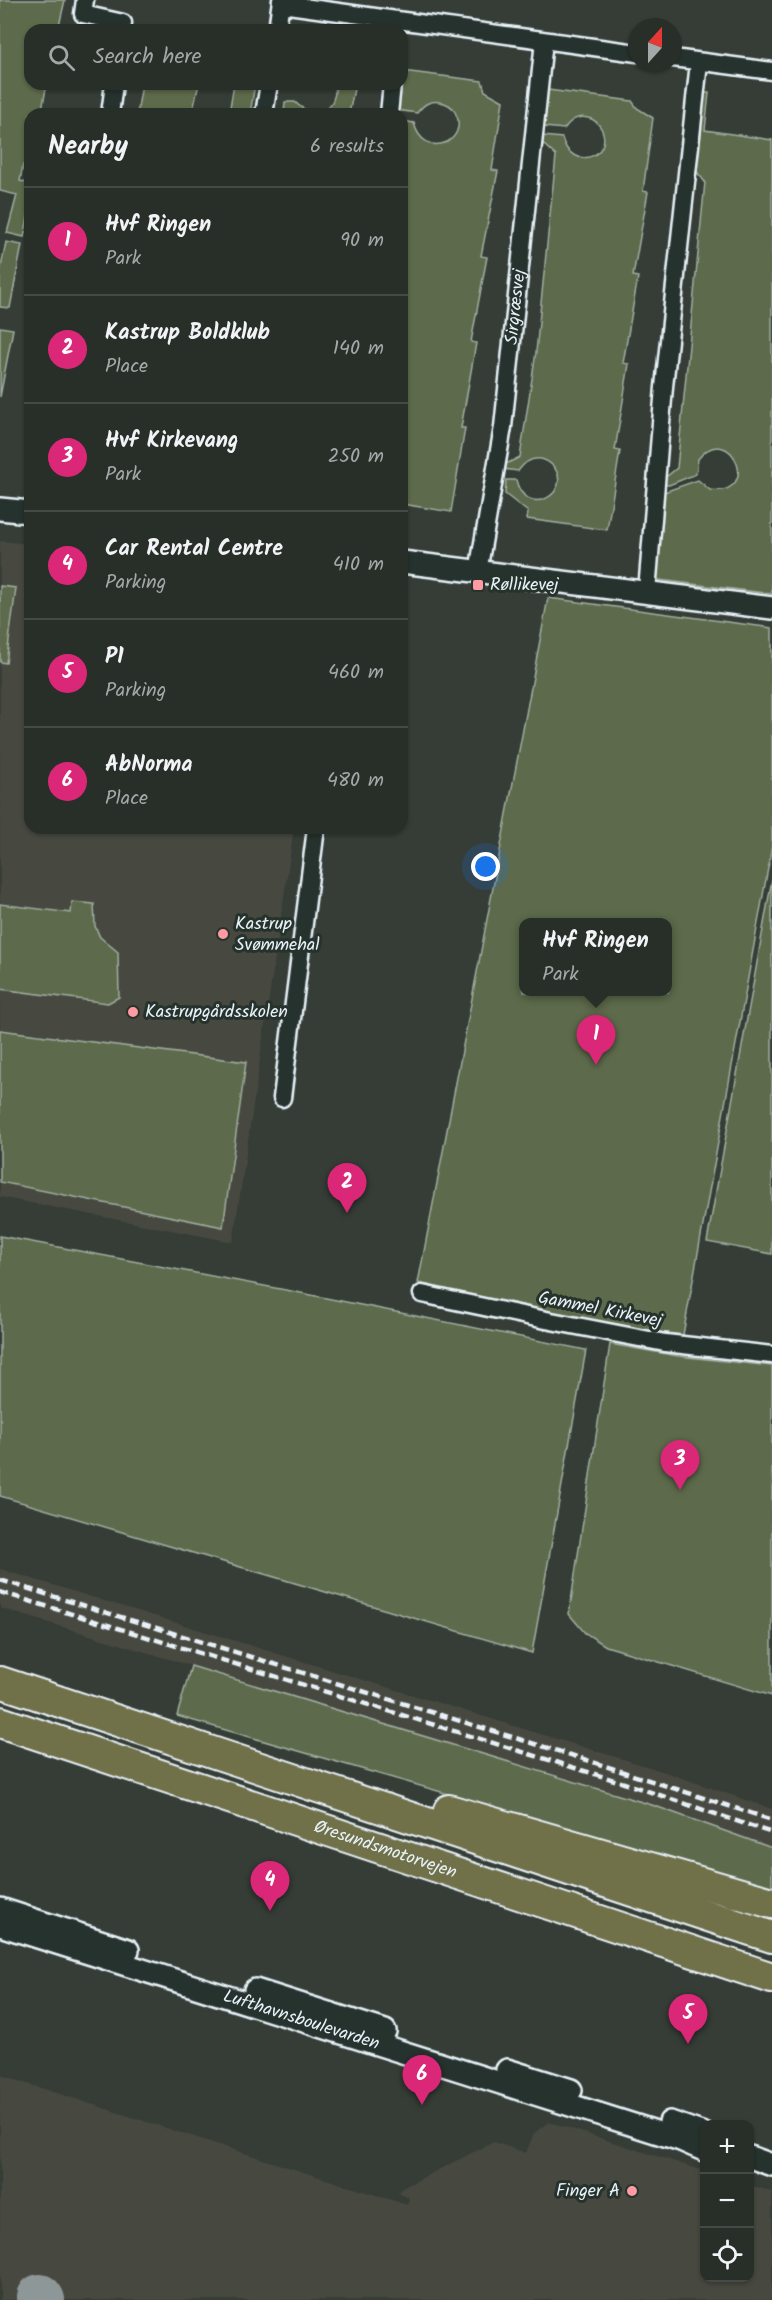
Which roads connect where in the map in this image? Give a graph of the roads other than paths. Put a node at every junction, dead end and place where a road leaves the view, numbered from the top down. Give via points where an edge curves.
1 (85, 0) edge
2 (281, 2) edge
3 (123, 24) edge
4 (278, 24) edge
5 (392, 24) edge
6 (408, 26) edge
7 (544, 41) junction
8 (628, 52) edge
9 (682, 59) edge
10 (699, 62) junction
11 (772, 71) edge
12 (113, 90) edge
13 (268, 90) edge
14 (391, 90) edge
15 (111, 108) edge
16 (265, 108) edge
17 (390, 108) edge
18 (0, 509) edge
19 (24, 511) edge
20 (408, 563) edge
21 (478, 572) junction
22 (646, 591) junction
23 (772, 608) edge
24 (315, 834) edge
25 (282, 1098) dead end
26 (422, 1294) dead end
27 (772, 1355) edge
28 (0, 1682) edge
29 (0, 1722) edge
30 (147, 1729) junction
31 (772, 1903) edge
32 (0, 1909) edge
33 (0, 1925) edge
34 (772, 1937) edge
35 (772, 1978) edge
36 (700, 2132) edge
37 (700, 2149) edge
38 (754, 2158) edge
39 (772, 2165) edge
40 (754, 2173) edge
41 (772, 2180) edge

1 - 3 street via 82,14
2 - 4 street
2 - 5 street
6 - 7 street
7 - 8 street
7 - 21 street, Sirgræsvej via 503,428
9 - 10 street
10 - 11 street
10 - 22 street
12 - 15 street
13 - 16 street
14 - 17 street
18 - 19 street
20 - 21 street
21 - 22 street
22 - 23 street
24 - 25 street
26 - 27 street, Gammel Kirkevej via 665,1343
28 - 30 highway
29 - 35 highway, Øresundsmotorvejen
30 - 31 highway via 249,1752
30 - 34 highway
32 - 36 street, Lufthavnsboulevarden
33 - 37 street, Lufthavnsboulevarden
38 - 39 street
40 - 41 street

